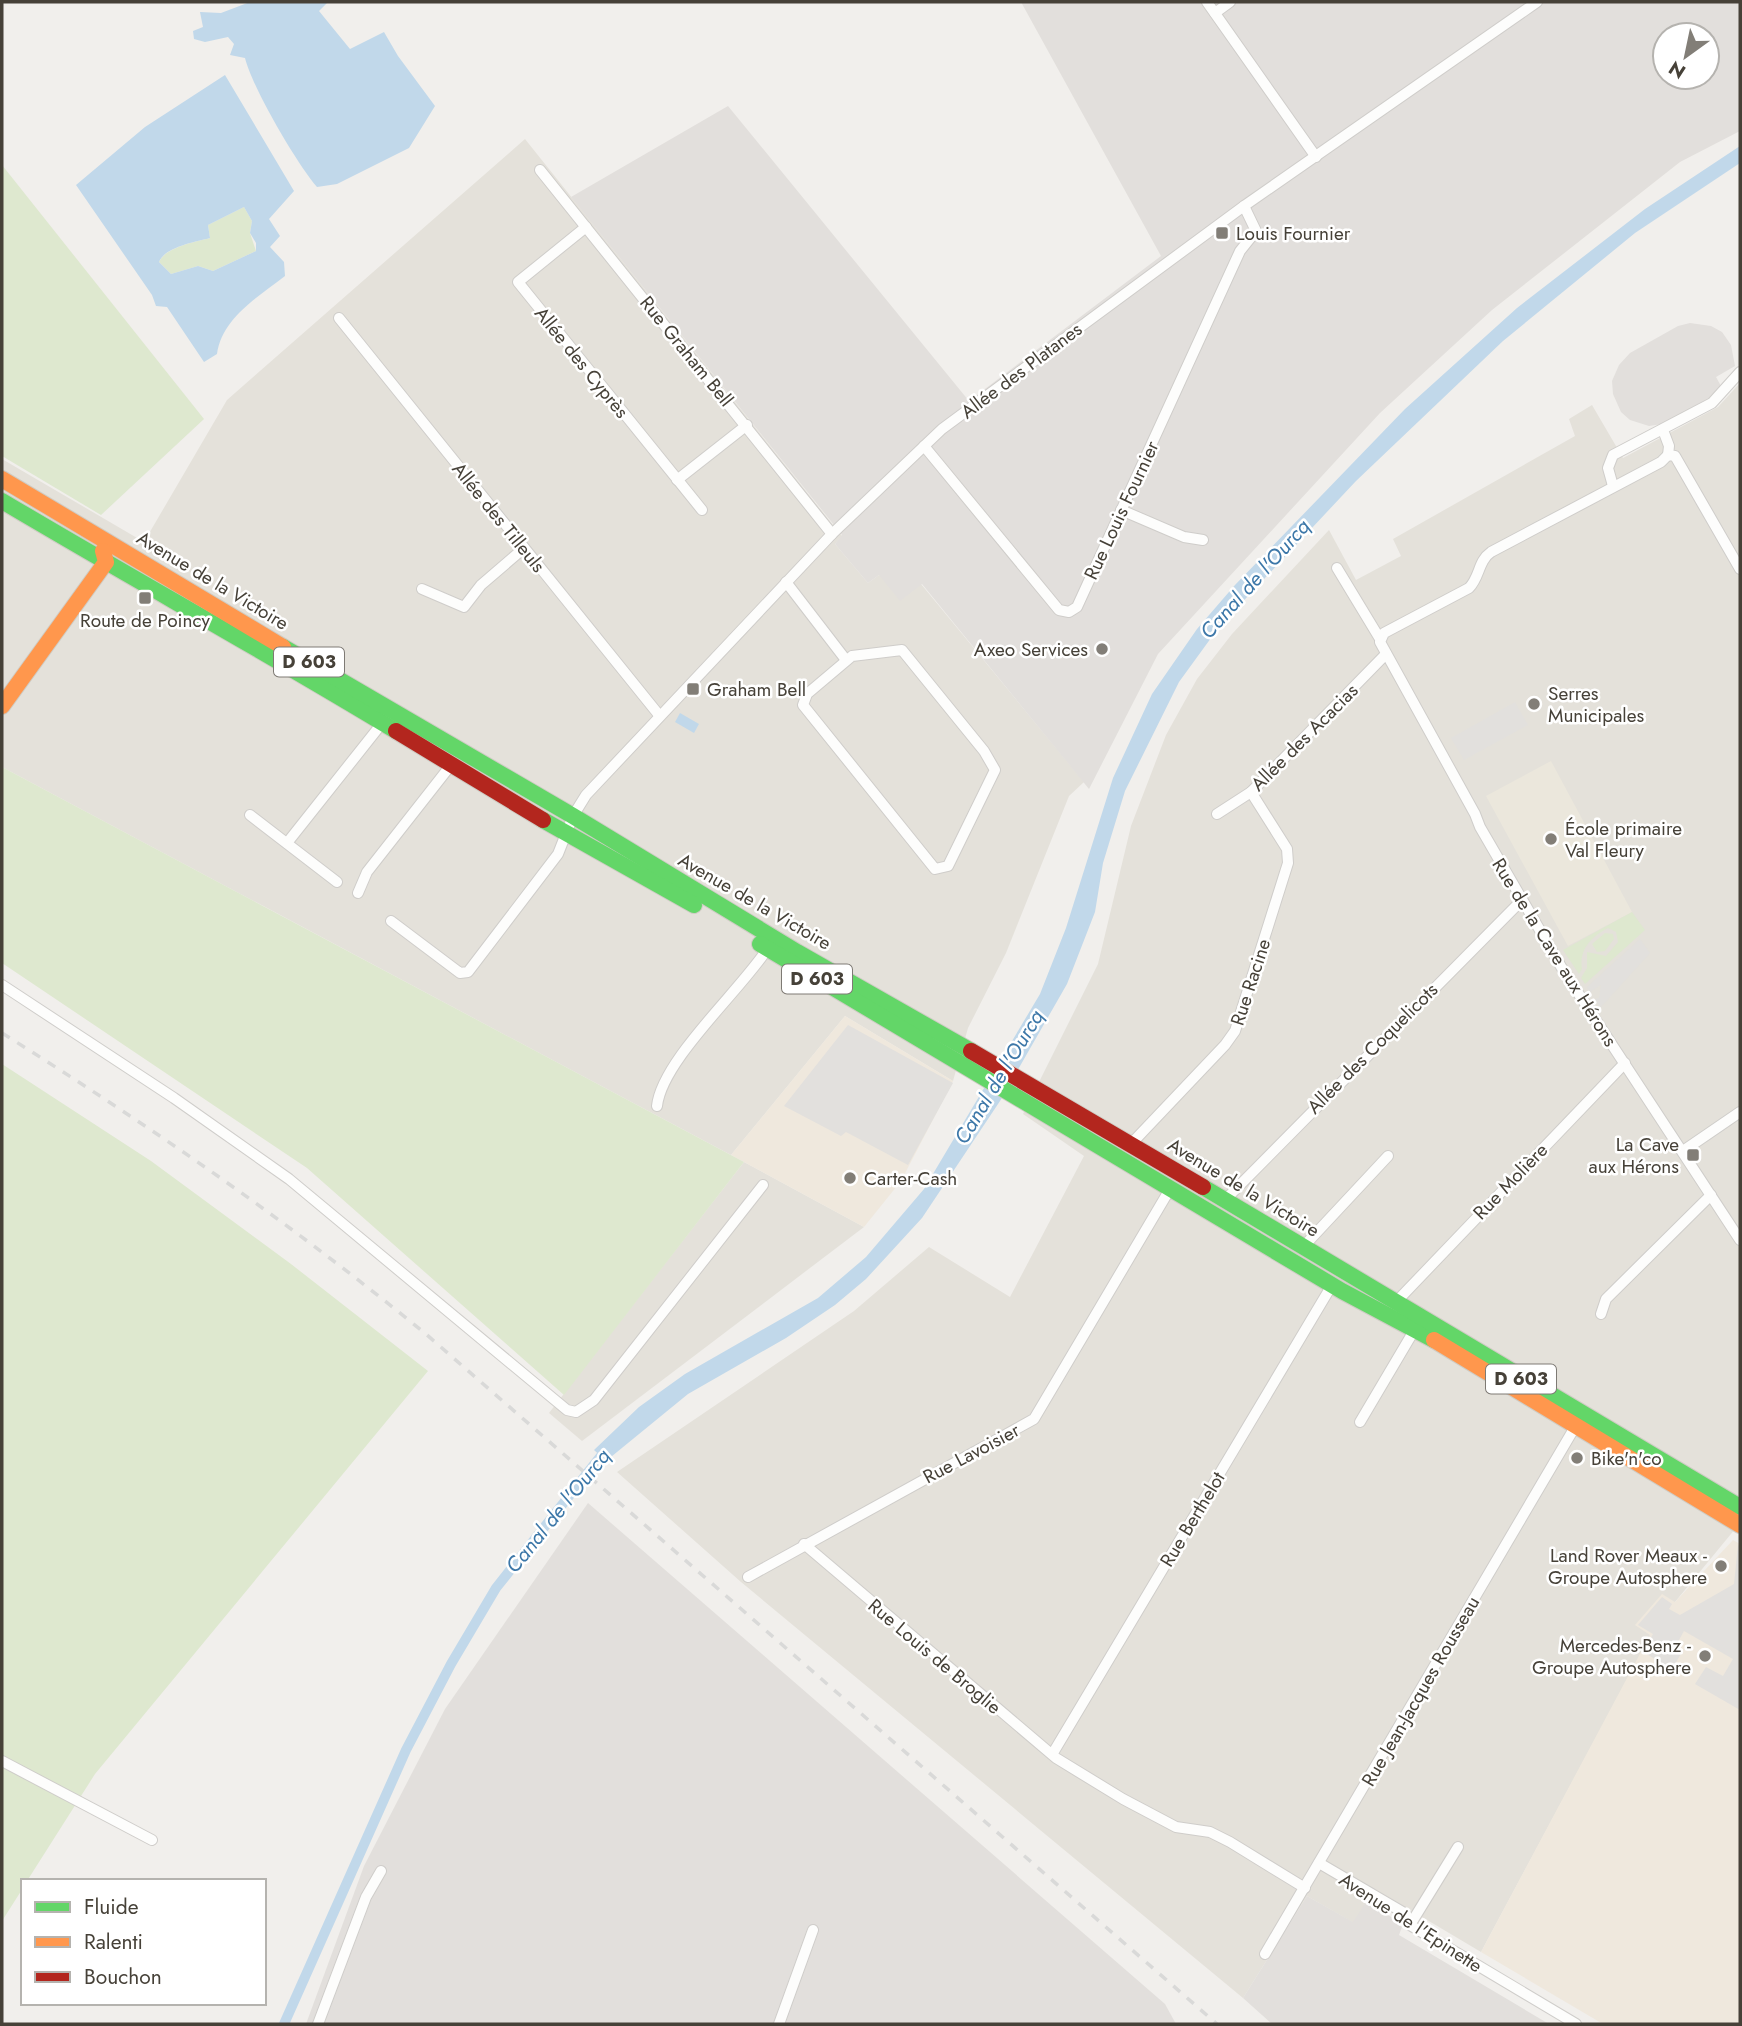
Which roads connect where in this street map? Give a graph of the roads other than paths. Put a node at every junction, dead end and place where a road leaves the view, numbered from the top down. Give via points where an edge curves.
1 (1207, 2) edge
2 (1230, 2) edge
3 (1537, 2) edge
4 (1215, 13) junction
5 (1316, 157) junction
6 (540, 170) dead end
7 (1244, 206) junction
8 (586, 227) junction
9 (339, 318) dead end
10 (1740, 372) edge
11 (747, 425) junction
12 (1663, 430) junction
13 (924, 446) junction
14 (1668, 455) junction
15 (2, 479) edge
16 (677, 480) junction
17 (1613, 486) junction
18 (2, 500) edge
19 (702, 510) dead end
20 (1121, 510) junction
21 (94, 534) junction
22 (832, 534) junction
23 (1202, 540) dead end
24 (1725, 543) junction
25 (524, 548) junction
26 (1740, 553) edge
27 (106, 562) junction
28 (1338, 568) dead end
29 (1740, 569) edge
30 (786, 582) junction
31 (422, 589) dead end
32 (197, 595) junction
33 (1380, 639) junction
34 (1386, 654) junction
35 (846, 660) junction
36 (2, 706) edge
37 (659, 715) junction
38 (383, 722) junction
39 (451, 765) junction
40 (488, 787) junction
41 (1251, 792) junction
42 (1217, 814) dead end
43 (250, 815) dead end
44 (573, 816) junction
45 (566, 834) junction
46 (287, 843) junction
47 (337, 883) dead end
48 (358, 893) dead end
49 (1522, 900) junction
50 (391, 921) dead end
51 (768, 948) junction
52 (2, 985) edge
53 (1625, 1063) junction
54 (985, 1069) junction
55 (1013, 1085) junction
56 (657, 1106) dead end
57 (1740, 1112) edge
58 (1130, 1144) junction
59 (1683, 1151) junction
60 (1388, 1156) dead end
61 (763, 1185) dead end
62 (1170, 1189) junction
63 (1711, 1195) junction
64 (1225, 1200) junction
65 (1740, 1240) edge
66 (1304, 1246) junction
67 (1332, 1284) junction
68 (1396, 1301) junction
69 (1601, 1314) dead end
70 (1415, 1329) junction
71 (1360, 1422) dead end
72 (1575, 1427) junction
73 (1740, 1507) edge
74 (1740, 1525) edge
75 (822, 1534) junction
76 (804, 1544) junction
77 (817, 1559) junction
78 (748, 1577) dead end
79 (1053, 1753) junction
80 (2, 1761) edge
81 (152, 1840) dead end
82 (1458, 1847) dead end
83 (1319, 1863) junction
84 (381, 1871) dead end
85 (1305, 1888) junction
86 (1410, 1925) junction
87 (813, 1930) dead end
88 (1265, 1954) dead end
89 (318, 2024) edge
90 (779, 2024) edge
91 (1576, 2024) edge

1 - 4 street
2 - 4 street
3 - 5 street, Allée des Platanes
4 - 5 street
5 - 7 street, Allée des Platanes
6 - 8 street, Rue Graham Bell
7 - 13 street, Allée des Platanes
7 - 20 street, Rue Louis Fournier via 1256,231 1240,251
8 - 11 street, Rue Graham Bell
8 - 16 street, Allée des Cyprès via 518,282
9 - 25 street, Allée des Tilleuls
10 - 12 street via 1712,403
11 - 16 street
11 - 22 street, Rue Graham Bell
12 - 14 street
12 - 17 street via 1614,455 1608,468
13 - 20 street, Rue Louis Fournier via 1059,610 1069,612 1077,607
13 - 22 street, Allée des Platanes
14 - 17 street
14 - 24 street via 1675,456
15 - 21 main road, Avenue de la Victoire / D 603
16 - 19 street, Allée des Cyprès
17 - 33 street via 1491,552 1469,588
18 - 27 main road, Avenue de la Victoire / D 603
20 - 23 street
21 - 27 main road
21 - 32 main road, Avenue de la Victoire / D 603
22 - 30 street, Allée des Platanes
24 - 26 street
24 - 29 street
25 - 31 street via 481,585 464,607
25 - 37 street, Allée des Tilleuls
27 - 32 main road via 121,557 178,591
27 - 36 main road
27 - 38 main road, Avenue de la Victoire / D 603
28 - 33 street
30 - 35 street
30 - 37 street, Allée des Platanes
32 - 44 main road, Avenue de la Victoire / D 603
33 - 34 street, Rue de la Cave aux Hérons
34 - 41 street, Allée des Acacias
34 - 49 street, Rue de la Cave aux Hérons
35 - 35 street via 807,694 803,705 935,869 948,866 995,770 902,650
37 - 44 street, Allée des Platanes via 586,794
38 - 39 main road, Avenue de la Victoire / D 603
38 - 46 street
39 - 40 main road, Avenue de la Victoire / D 603
39 - 48 street via 367,873
40 - 44 street via 508,791 556,819
40 - 45 main road, Avenue de la Victoire / D 603
41 - 42 street, Allée des Acacias
41 - 58 street, Rue Racine via 1287,849 1288,863 1235,1031
43 - 46 street
44 - 45 street, Allée des Platanes
44 - 54 main road, Avenue de la Victoire / D 603
45 - 50 street, Allée des Platanes via 558,854 468,972 460,973
45 - 51 main road, Avenue de la Victoire / D 603
46 - 47 street
49 - 53 street, Rue de la Cave aux Hérons
49 - 64 street, Allée des Coquelicots
51 - 54 main road, Avenue de la Victoire / D 603 via 878,1017
51 - 56 street via 700,1029 658,1092
52 - 61 street via 289,1179 567,1410 576,1412 594,1400
53 - 59 street, Rue de la Cave aux Hérons
53 - 68 street, Rue Molière
54 - 55 main road, Avenue de la Victoire / D 603
55 - 58 main road, Avenue de la Victoire / D 603 via 1035,1088
55 - 62 main road, Avenue de la Victoire / D 603
57 - 59 street
58 - 64 main road, Avenue de la Victoire / D 603
59 - 63 street, Rue de la Cave aux Hérons
60 - 66 street
62 - 67 main road, Avenue de la Victoire / D 603
62 - 75 street, Rue Lavoisier via 1034,1419
63 - 65 street, Rue de la Cave aux Hérons
63 - 69 street via 1606,1299
64 - 66 main road, Avenue de la Victoire / D 603
66 - 68 main road, Avenue de la Victoire / D 603
67 - 70 main road, Avenue de la Victoire / D 603
67 - 79 street, Rue Berthelot
68 - 73 main road, Avenue de la Victoire / D 603
70 - 71 street
70 - 72 main road, Avenue de la Victoire / D 603
72 - 74 main road, Avenue de la Victoire / D 603
72 - 83 street, Rue Jean-Jacques Rousseau
75 - 76 street, Rue Lavoisier
75 - 77 street
76 - 77 street, Rue Louis de Broglie
76 - 78 street, Rue Lavoisier
77 - 79 street, Rue Louis de Broglie
79 - 85 street, Rue Louis de Broglie via 1176,1827 1210,1832
80 - 81 street
82 - 86 street
83 - 85 street, Rue Jean-Jacques Rousseau
83 - 86 street, Avenue de l'Epinette via 1406,1914
84 - 89 street via 366,1897
85 - 88 street, Rue Jean-Jacques Rousseau
86 - 91 street, Avenue de l'Epinette
87 - 90 street

